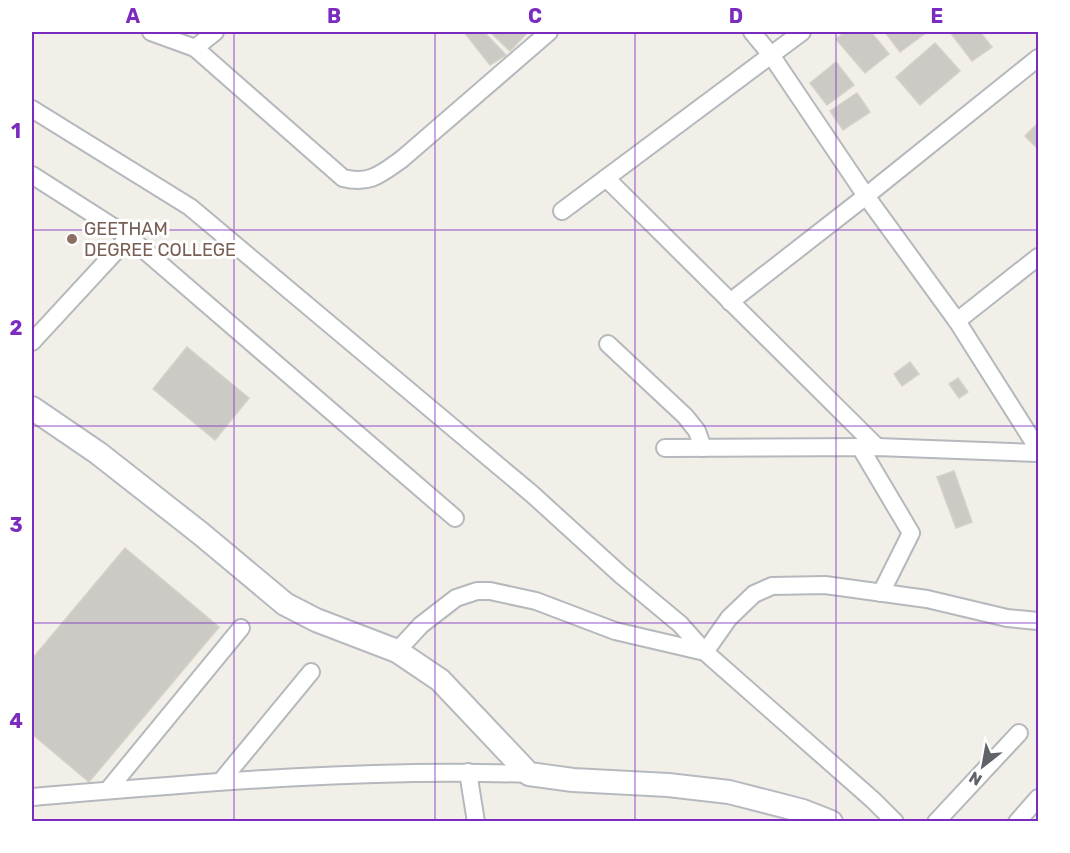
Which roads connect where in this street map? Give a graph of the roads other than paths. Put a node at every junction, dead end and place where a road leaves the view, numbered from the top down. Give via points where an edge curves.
1 (151, 32) edge
2 (215, 32) edge
3 (549, 32) edge
4 (753, 32) edge
5 (802, 32) edge
6 (195, 48) junction
7 (771, 55) junction
8 (1038, 58) edge
9 (32, 109) edge
10 (32, 175) edge
11 (606, 178) junction
12 (866, 196) junction
13 (562, 211) dead end
14 (129, 237) junction
15 (1038, 257) edge
16 (730, 302) junction
17 (957, 321) junction
18 (32, 342) edge
19 (608, 344) dead end
20 (32, 408) edge
21 (704, 447) junction
22 (860, 447) junction
23 (877, 447) junction
24 (664, 448) dead end
25 (1038, 451) edge
26 (455, 518) dead end
27 (881, 593) junction
28 (1038, 621) edge
29 (241, 628) dead end
30 (397, 651) junction
31 (705, 652) junction
32 (311, 672) dead end
33 (1019, 733) dead end
34 (468, 772) junction
35 (529, 774) junction
36 (222, 780) junction
37 (108, 790) junction
38 (32, 797) edge
39 (1038, 798) edge
40 (476, 822) edge
41 (831, 822) edge
42 (895, 822) edge
43 (936, 822) edge
44 (1017, 822) edge

1 - 6 street
2 - 6 street
3 - 6 street via 402,159 380,175 355,181 343,178
4 - 7 street
5 - 7 street
7 - 11 street
7 - 12 street
8 - 12 street
9 - 31 street via 190,207 532,494 680,624
10 - 14 street
11 - 13 street
11 - 16 street
12 - 16 street
12 - 17 street
14 - 18 street
14 - 26 street
15 - 17 street
16 - 23 street
17 - 25 street
19 - 21 street via 685,416
20 - 30 street via 98,453 285,604
21 - 22 street
21 - 24 street
22 - 23 street
22 - 27 street via 911,533
23 - 25 street
27 - 28 street
27 - 31 street via 825,585 772,586 754,594 729,618
29 - 37 street
30 - 31 street via 421,625 456,598 490,591 536,601 615,631
30 - 35 street via 440,680
31 - 42 street
32 - 36 street
33 - 43 street
34 - 35 street
34 - 36 street
34 - 40 street
35 - 41 street via 729,792
36 - 37 street
37 - 38 street
39 - 44 street

